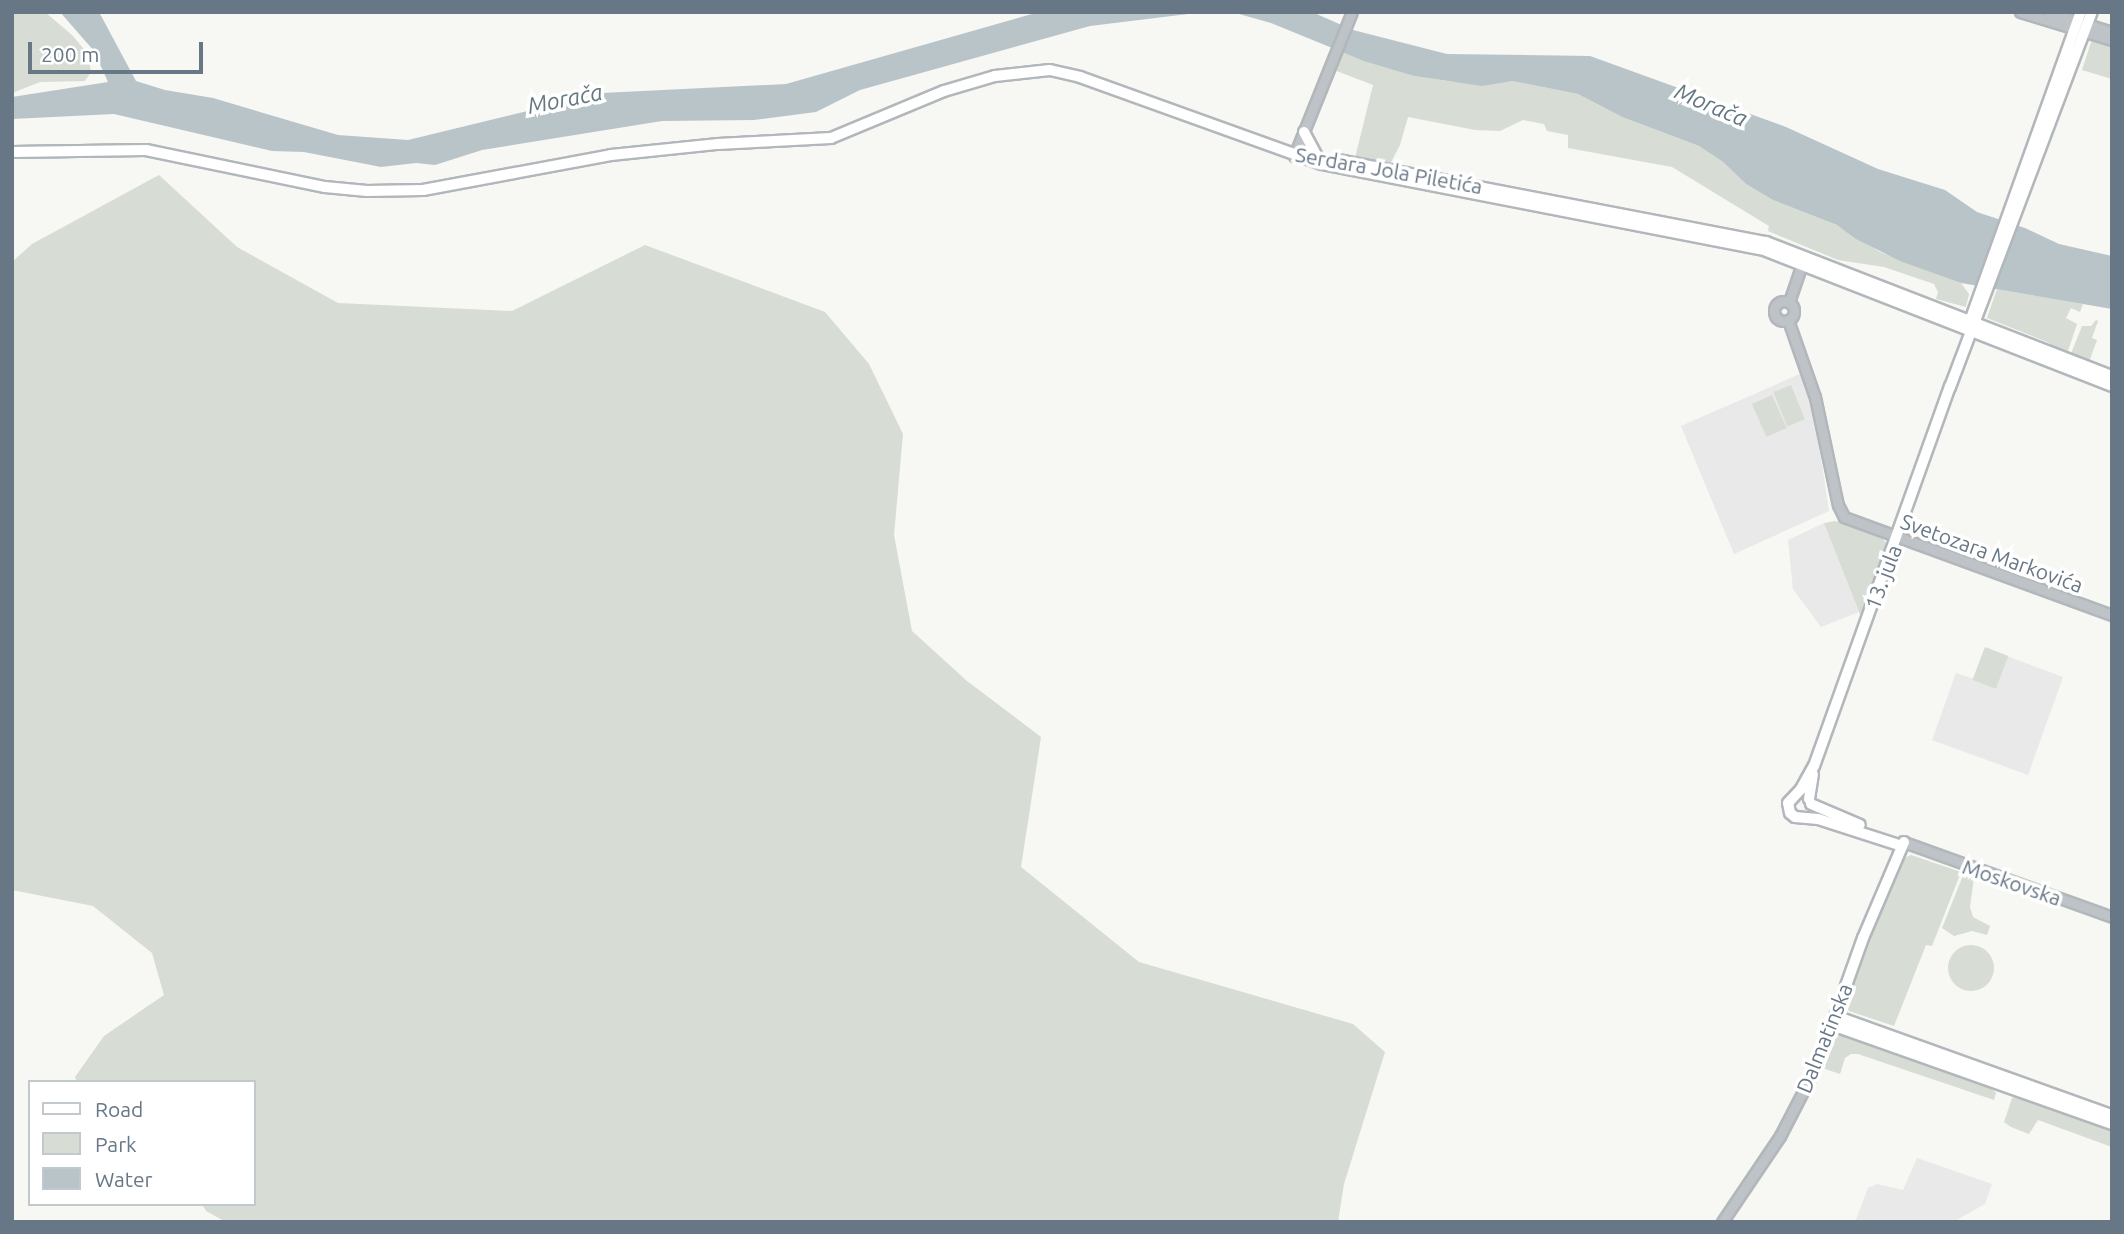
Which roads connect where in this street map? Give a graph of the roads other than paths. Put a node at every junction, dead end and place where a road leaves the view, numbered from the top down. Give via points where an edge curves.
1 (1352, 12) edge
2 (2020, 12) edge
3 (2049, 12) edge
4 (2083, 21) edge
5 (2112, 32) edge
6 (2112, 40) edge
7 (1304, 132) junction
8 (12, 152) edge
9 (1292, 153) junction
10 (1320, 160) junction
11 (1803, 260) junction
12 (1788, 302) junction
13 (1788, 320) junction
14 (1972, 326) junction
15 (2112, 376) edge
16 (2112, 386) edge
17 (1897, 538) junction
18 (2112, 615) edge
19 (1814, 766) junction
20 (1797, 794) junction
21 (1810, 802) junction
22 (1806, 816) junction
23 (1879, 839) junction
24 (1906, 845) junction
25 (1893, 871) junction
26 (2112, 917) edge
27 (1833, 1021) junction
28 (2112, 1115) edge
29 (2112, 1124) edge
30 (1722, 1222) edge

1 - 7 street
2 - 4 street
3 - 4 street
4 - 5 street
4 - 6 street
4 - 14 main road, 13. jula
7 - 9 street
7 - 10 main road
8 - 9 main road, Serdara Jola Piletića via 149,150 327,187 425,189 611,155 831,138 929,96 992,76 1032,70 1076,75
9 - 10 main road, Serdara Jola Piletića
10 - 11 main road, Serdara Jola Piletića via 1728,240
10 - 11 main road, Serdara Jola Piletića via 1749,237
11 - 12 street
11 - 14 main road, Serdara Jola Piletića
12 - 13 street via 1794,310
12 - 13 street via 1779,302 1774,309 1778,319
13 - 17 street, Svetozara Markovića via 1815,397 1840,512
14 - 15 main road
14 - 16 main road
14 - 17 main road, 13. jula
17 - 18 street, Svetozara Markovića
17 - 19 main road, 13. jula
19 - 20 main road
19 - 21 main road
20 - 21 main road
20 - 22 main road via 1788,800 1788,810 1795,817
21 - 22 main road
21 - 24 main road, Moskovska
22 - 23 main road, Moskovska
23 - 24 main road, Moskovska
23 - 25 main road via 1891,855
24 - 25 main road, Dalmatinska
24 - 26 street, Moskovska
25 - 27 main road, Dalmatinska
27 - 28 main road
27 - 29 main road
27 - 30 street, Dalmatinska via 1793,1114

